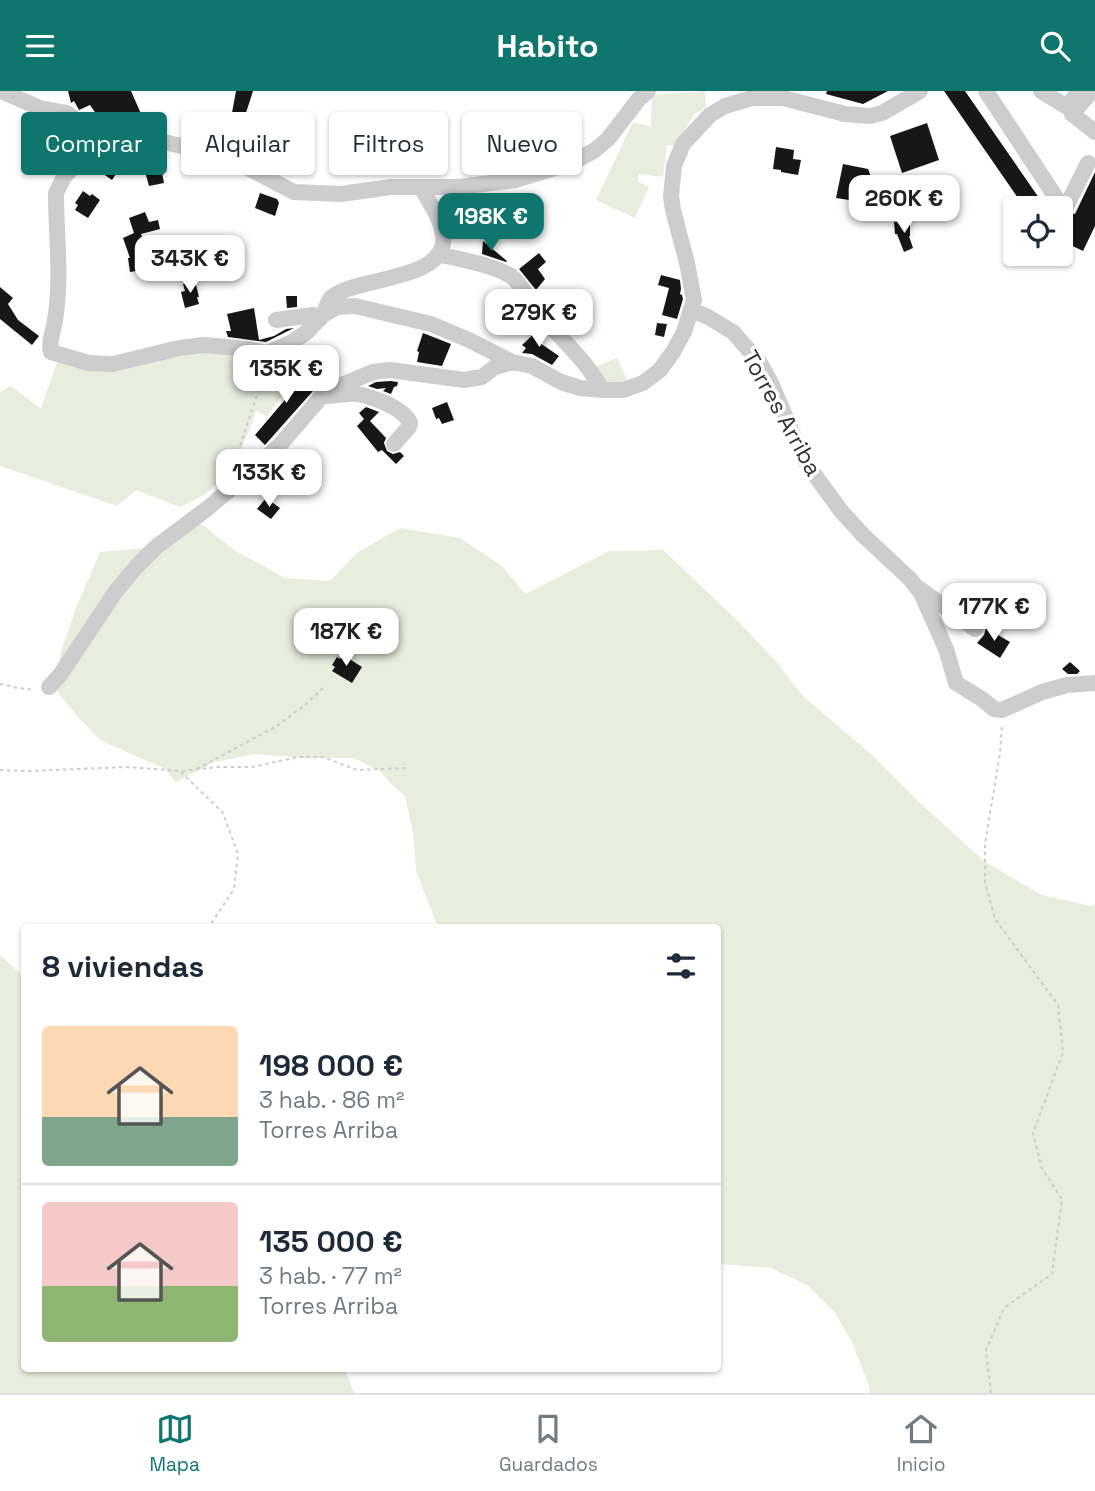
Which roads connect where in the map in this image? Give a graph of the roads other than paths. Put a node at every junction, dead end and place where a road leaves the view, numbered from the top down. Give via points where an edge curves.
1 (1, 91) edge
2 (648, 91) edge
3 (920, 91) edge
4 (986, 91) edge
5 (1041, 91) edge
6 (1080, 91) edge
7 (1092, 91) edge
8 (733, 96) edge
9 (62, 112) edge
10 (1095, 132) edge
11 (167, 143) edge
12 (1088, 163) dead end
13 (66, 175) edge
14 (421, 187) junction
15 (438, 254) junction
16 (692, 310) junction
17 (322, 317) junction
18 (276, 320) dead end
19 (512, 362) junction
20 (603, 390) junction
21 (322, 396) junction
22 (394, 444) dead end
23 (916, 587) junction
24 (975, 629) dead end
25 (1095, 683) edge
26 (49, 687) road end

1 - 9 street
2 - 14 street via 608,139 573,162 515,180
3 - 8 street via 870,115 845,114 783,98
4 - 12 street via 1057,199 1068,203
5 - 6 street via 1067,107
7 - 10 street via 1072,114
8 - 16 street via 695,129 674,166 671,196 693,287
11 - 14 street via 227,157 293,192 341,194
13 - 17 street via 56,193 58,292 51,352 89,363 113,364 204,345 267,353 307,333
14 - 15 street via 443,236
15 - 17 street via 396,277 349,288 330,299
15 - 20 street via 513,278
16 - 20 street via 679,342 660,370 633,387
16 - 23 street, Torres Arriba via 733,332 760,363 808,467 841,511
17 - 18 street
17 - 19 street via 337,307 389,313 431,324
19 - 20 street via 580,388
19 - 21 street via 464,380 373,372
21 - 22 street via 355,394 399,409 410,423
21 - 26 street via 279,446 137,566
23 - 24 street
23 - 25 street, Torres Arriba via 946,649 956,683 994,709 1067,685

